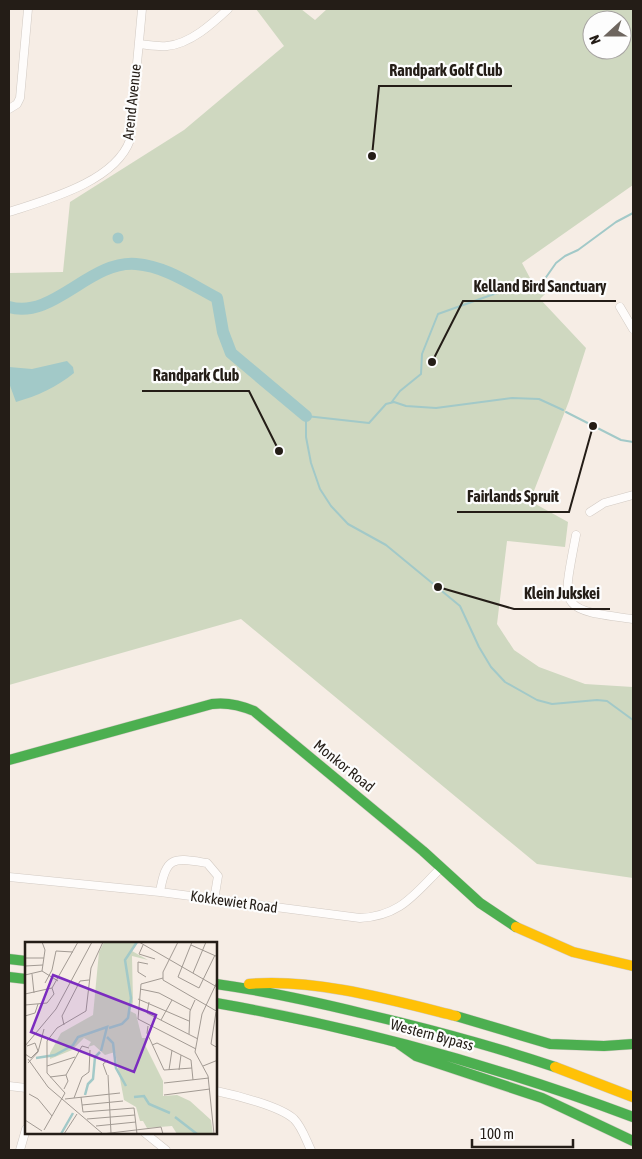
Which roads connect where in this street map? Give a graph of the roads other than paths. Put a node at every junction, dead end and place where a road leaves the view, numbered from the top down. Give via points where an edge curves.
1 (28, 9) edge
2 (142, 9) edge
3 (228, 9) edge
4 (139, 44) junction
5 (9, 109) edge
6 (9, 212) edge
7 (620, 307) dead end
8 (633, 329) edge
9 (633, 496) edge
10 (590, 512) dead end
11 (576, 535) dead end
12 (633, 619) edge
13 (9, 760) edge
14 (441, 868) junction
15 (9, 876) edge
16 (160, 892) junction
17 (214, 900) junction
18 (9, 959) edge
19 (25, 961) edge
20 (633, 966) edge
21 (9, 977) edge
22 (25, 979) edge
23 (218, 984) edge
24 (235, 986) junction
25 (218, 1003) edge
26 (395, 1040) junction
27 (633, 1044) edge
28 (9, 1086) edge
29 (25, 1088) edge
30 (218, 1092) edge
31 (633, 1097) edge
32 (633, 1117) edge
33 (25, 1132) edge
34 (146, 1134) edge
35 (633, 1140) edge
36 (20, 1150) edge
37 (166, 1150) edge
38 (312, 1150) edge

1 - 5 street via 20,98
2 - 4 street, Arend Avenue
3 - 4 street via 209,26 177,44
4 - 6 street, Arend Avenue via 130,140 125,151 106,170 70,190
7 - 8 street
9 - 10 street via 604,503
11 - 12 street via 566,586 570,601 579,610
13 - 14 main road, Monkor Road via 212,704 238,705 261,717
14 - 17 street, Kokkewiet Road via 405,904 375,917
14 - 20 main road, Monkor Road via 479,903 518,927 580,954
15 - 16 street, Kokkewiet Road
16 - 17 street, Kokkewiet Road
16 - 17 street via 165,869 173,860 207,862 218,876
18 - 19 main road
21 - 22 main road
23 - 24 main road, Western Bypass
24 - 27 main road via 271,982 366,994 480,1022 550,1044
24 - 31 main road, Western Bypass via 351,1010 480,1043
25 - 26 main road, Western Bypass via 311,1020
26 - 32 main road, Western Bypass via 498,1069
26 - 35 main road via 416,1056 542,1098
28 - 29 street
30 - 38 street via 291,1116
33 - 36 street
34 - 37 street

